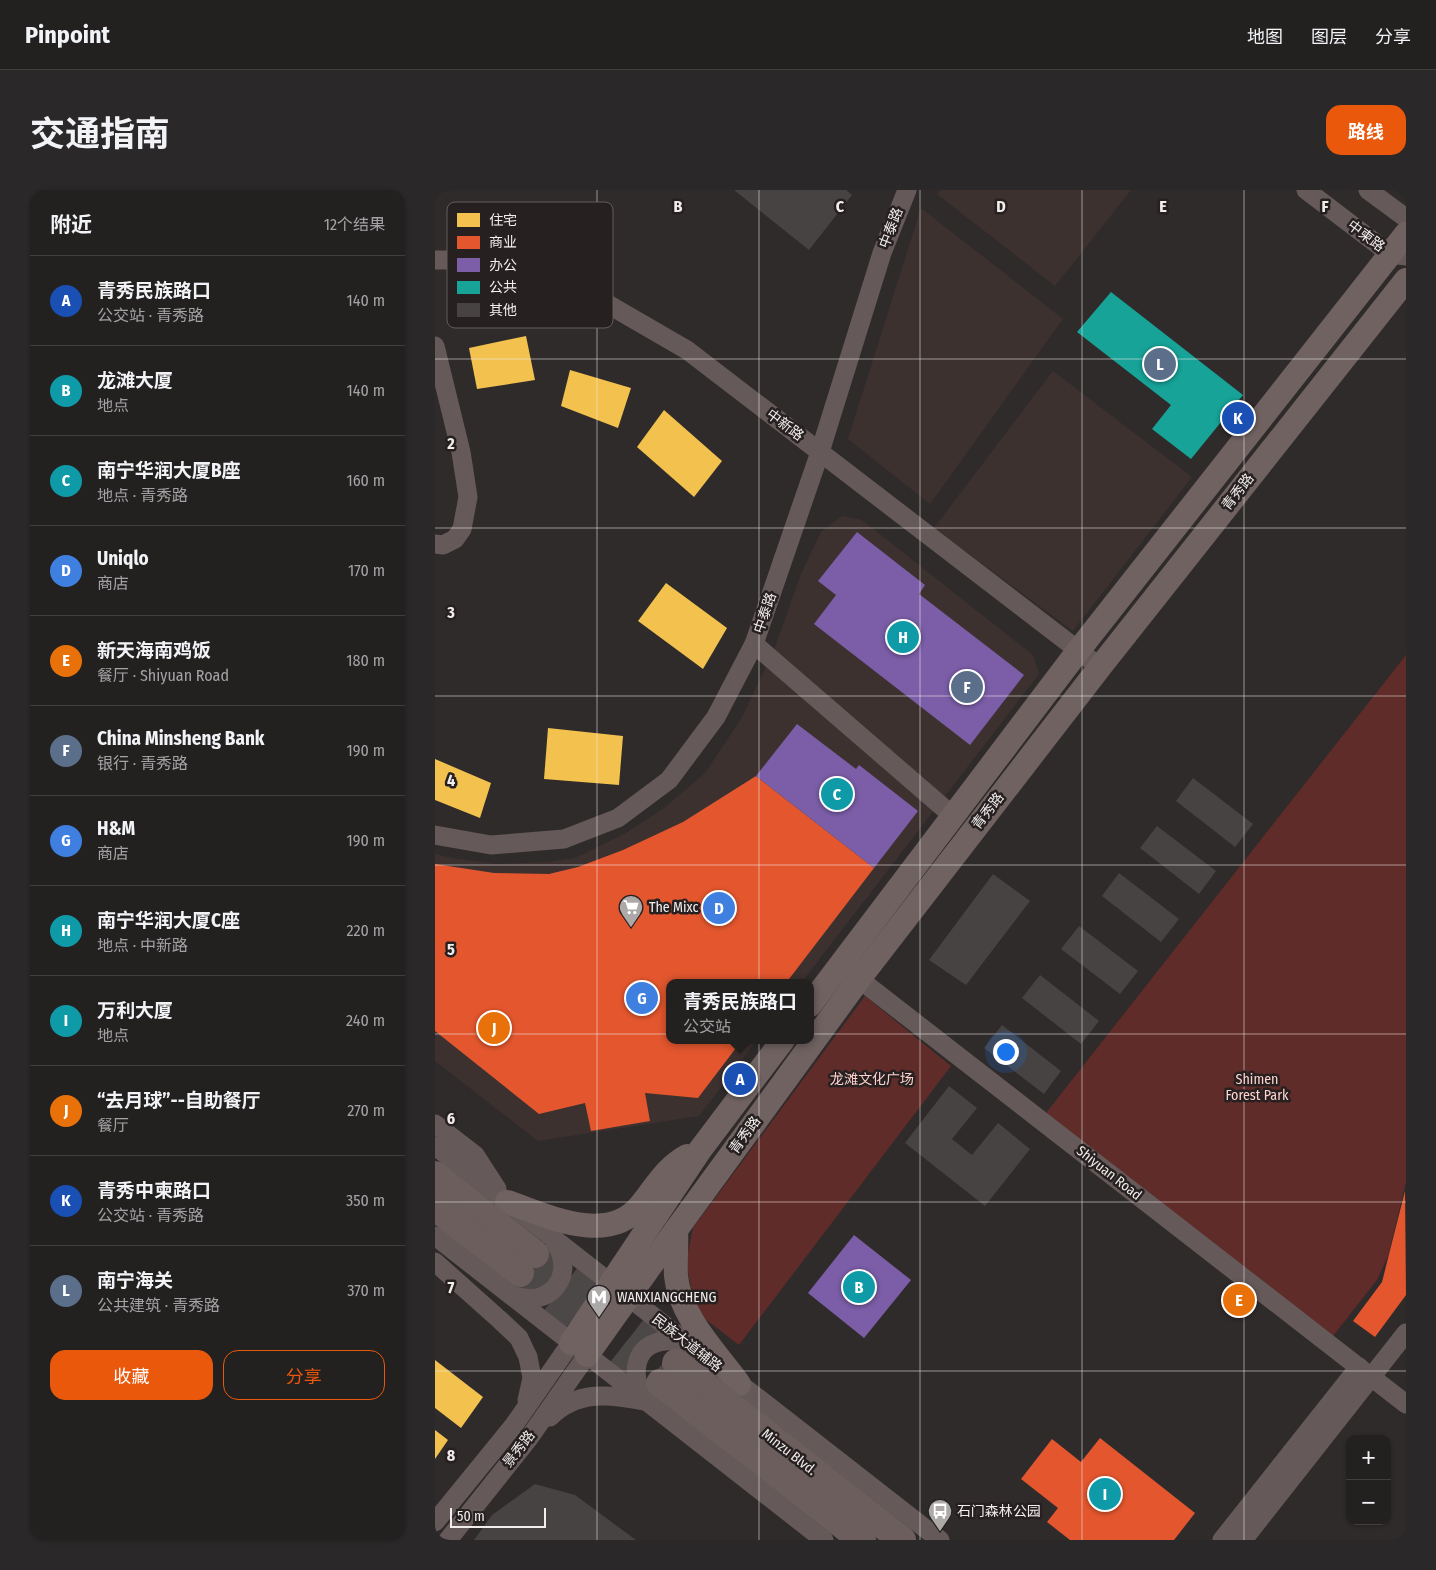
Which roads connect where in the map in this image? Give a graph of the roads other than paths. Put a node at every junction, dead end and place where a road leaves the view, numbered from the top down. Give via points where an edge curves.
1 (1306, 190) edge
2 (1369, 190) edge
3 (903, 191) edge
4 (1406, 218) edge
5 (1406, 234) edge
6 (1398, 255) edge
7 (1406, 280) edge
8 (613, 307) edge
9 (435, 346) edge
10 (820, 452) junction
11 (435, 544) edge
12 (754, 644) junction
13 (1078, 651) junction
14 (1099, 668) junction
15 (953, 816) junction
16 (435, 835) edge
17 (859, 980) junction
18 (814, 1000) edge
19 (814, 1041) edge
20 (780, 1044) edge
21 (812, 1044) edge
22 (435, 1124) edge
23 (435, 1146) edge
24 (700, 1150) junction
25 (435, 1175) edge
26 (507, 1202) junction
27 (435, 1207) edge
28 (676, 1230) junction
29 (435, 1236) edge
30 (435, 1262) edge
31 (529, 1265) junction
32 (619, 1290) junction
33 (1406, 1333) edge
34 (579, 1349) junction
35 (1365, 1372) junction
36 (669, 1374) junction
37 (739, 1384) junction
38 (1406, 1404) edge
39 (514, 1425) junction
40 (529, 1438) junction
41 (435, 1522) edge
42 (448, 1540) edge
43 (824, 1540) edge
44 (862, 1540) edge
45 (902, 1540) edge
46 (939, 1540) edge
47 (1223, 1540) edge
48 (1243, 1540) edge

1 - 6 street, 中柬路
2 - 4 street
3 - 10 street, 中泰路
5 - 6 main road, 青秀路
6 - 13 main road, 青秀路
7 - 14 main road, 青秀路
8 - 10 street, 中新路 via 687,350
9 - 11 street via 461,452 467,497 462,528 455,539 443,545
10 - 12 street, 中泰路
10 - 13 street, 中新路
12 - 15 street
12 - 16 street, 中泰路 via 717,717 669,780 618,818 564,839 491,845
13 - 14 street, 中新路
13 - 15 main road, 青秀路
14 - 17 main road, 青秀路
15 - 18 main road, 青秀路
17 - 19 main road, 青秀路
17 - 35 street, Shiyuan Road
20 - 24 main road, 青秀路
21 - 28 main road, 青秀路
22 - 26 street via 475,1155
23 - 26 street, 民族大道辅路
24 - 26 main road via 677,1161 627,1219 609,1225 580,1226
24 - 32 main road, 青秀路
25 - 31 highway
26 - 31 street, 民族大道辅路
27 - 31 highway
28 - 32 main road, 青秀路
28 - 37 main road via 676,1276 687,1310
29 - 31 street, 民族大道辅路
30 - 39 street via 519,1338 528,1357 532,1378 529,1396
31 - 32 street, 民族大道辅路
31 - 34 street, 民族大道辅路
32 - 34 main road, 青秀路
32 - 36 street, 民族大道辅路
33 - 35 street
34 - 36 street, 民族大道辅路
34 - 39 street, 景秀路
34 - 40 street, 景秀路
35 - 38 street, Shiyuan Road
35 - 47 street
35 - 48 street
36 - 37 street, 民族大道辅路
36 - 40 street via 621,1396 572,1401 559,1408
36 - 43 street, 民族大道辅路
36 - 44 highway, Minzu Blvd.
36 - 45 highway, Minzu Blvd.
37 - 46 street, 民族大道辅路
39 - 41 street, 景秀路
40 - 42 street, 景秀路

